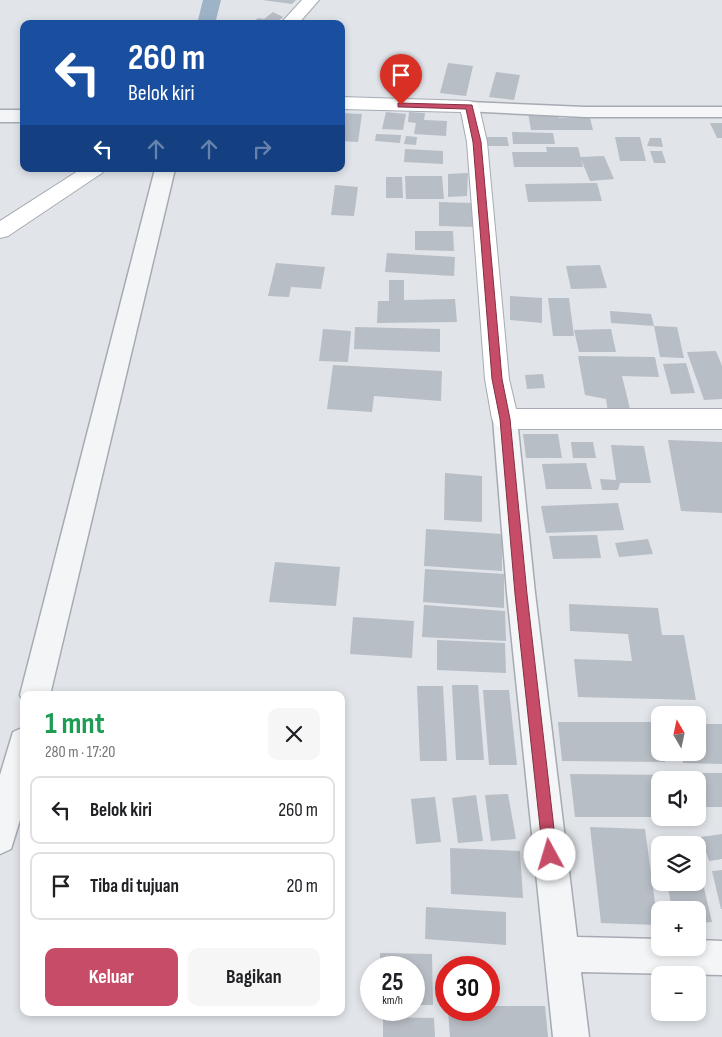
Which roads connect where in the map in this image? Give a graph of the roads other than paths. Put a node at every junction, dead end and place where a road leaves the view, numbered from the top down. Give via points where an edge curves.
1 (311, 0) edge
2 (292, 20) edge
3 (345, 103) edge
4 (469, 107) junction
5 (722, 112) edge
6 (0, 116) edge
7 (20, 116) edge
8 (90, 172) edge
9 (164, 172) edge
10 (0, 232) edge
11 (505, 419) junction
12 (722, 419) edge
13 (36, 691) edge
14 (20, 758) edge
15 (0, 838) edge
16 (562, 954) junction
17 (722, 958) edge
18 (571, 1037) edge

1 - 2 street
3 - 4 street
4 - 5 street via 585,112
4 - 11 street via 477,142 497,379
6 - 7 street
8 - 10 street
9 - 13 street
11 - 12 street
11 - 16 street via 521,594
14 - 15 street
16 - 17 street
16 - 18 street

